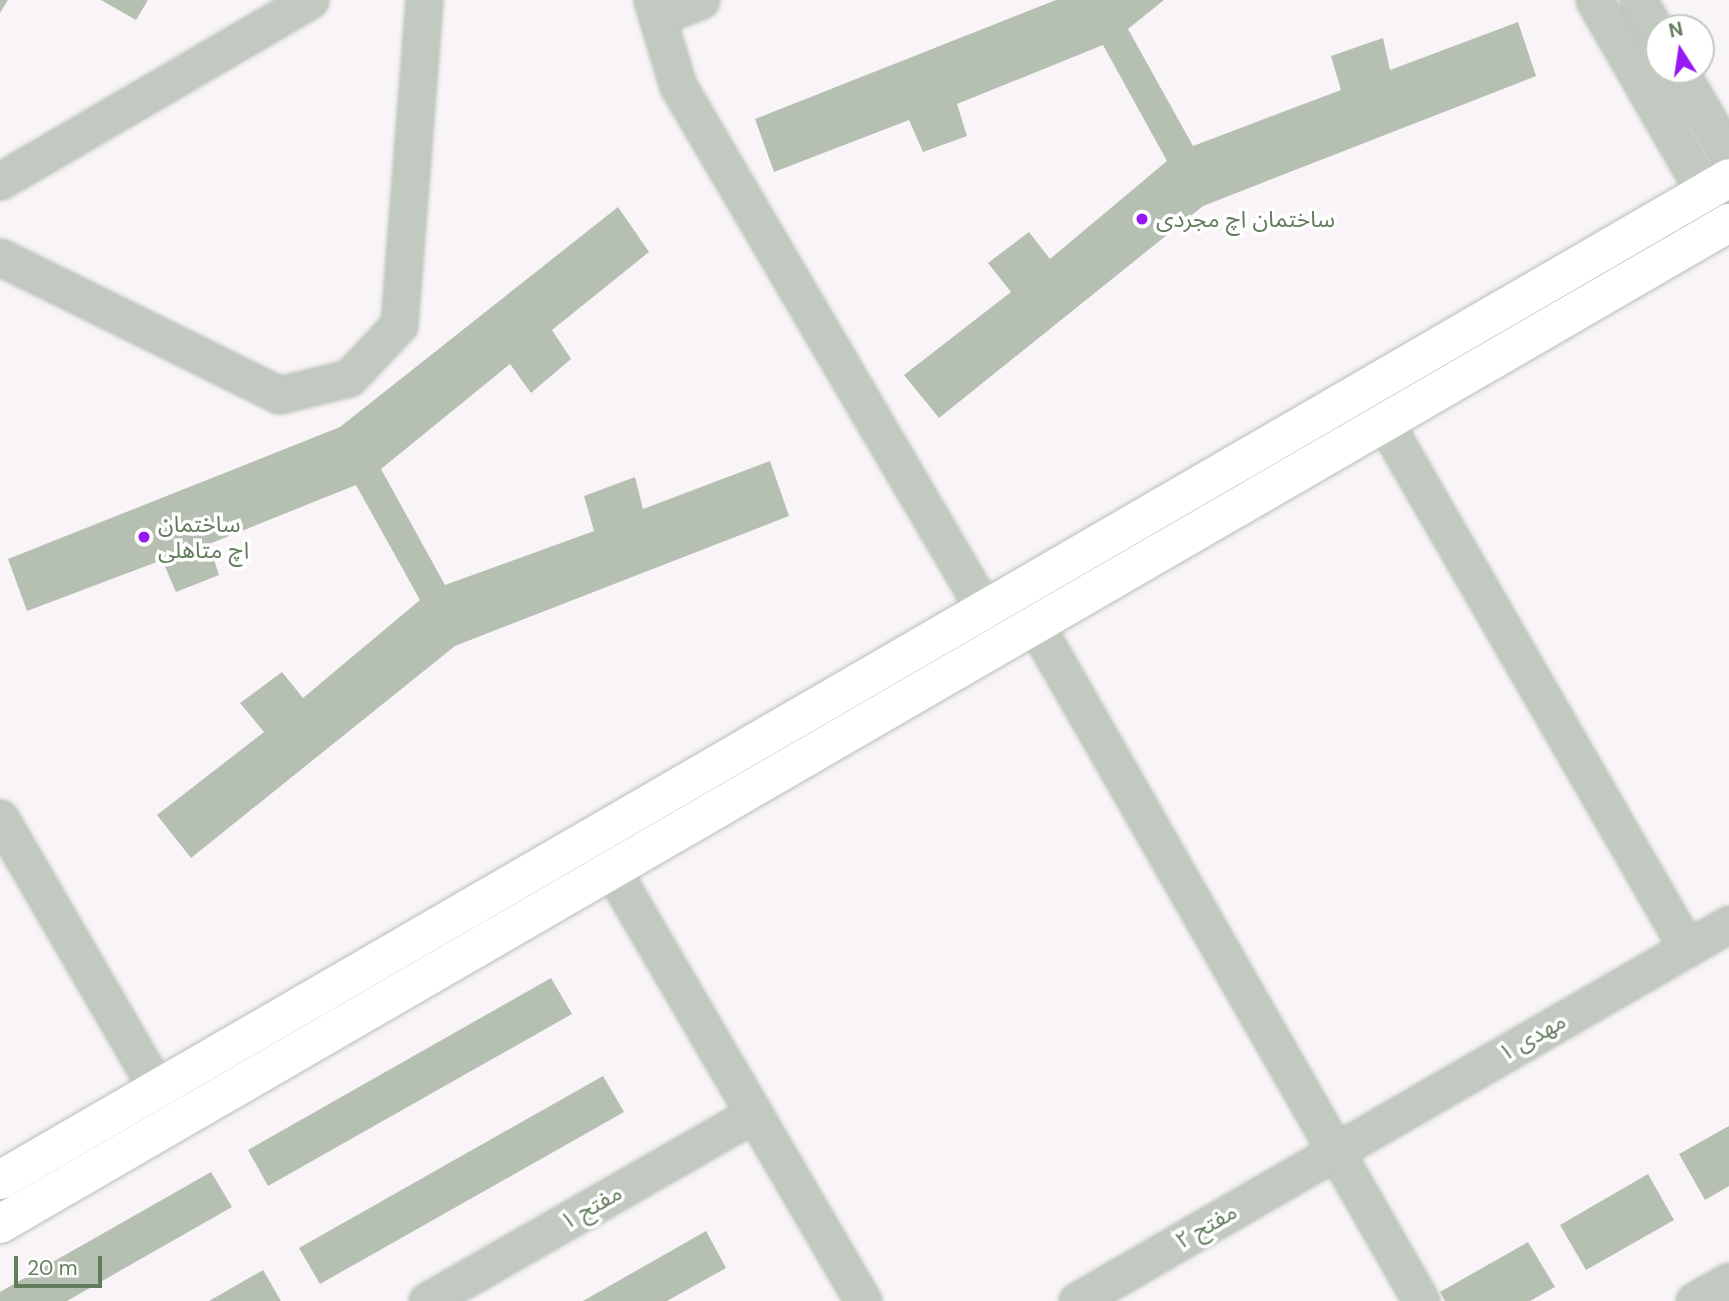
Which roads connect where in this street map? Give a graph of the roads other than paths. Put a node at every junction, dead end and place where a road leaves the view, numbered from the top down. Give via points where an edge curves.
1 (310, 0) edge
2 (424, 0) edge
3 (701, 0) edge
4 (1594, 0) edge
5 (654, 8) edge
6 (1687, 84) edge
7 (1729, 156) edge
8 (0, 181) edge
9 (1721, 192) edge
10 (1729, 223) edge
11 (0, 257) edge
12 (1385, 422) junction
13 (984, 609) junction
14 (1036, 626) junction
15 (0, 818) edge
16 (593, 837) junction
17 (613, 871) junction
18 (1729, 923) edge
19 (1687, 948) junction
20 (157, 1090) junction
21 (754, 1114) junction
22 (176, 1122) junction
23 (1336, 1151) junction
24 (0, 1180) edge
25 (0, 1224) edge
26 (1729, 1281) edge
27 (427, 1301) edge
28 (863, 1301) edge
29 (1077, 1301) edge
30 (1422, 1301) edge
31 (1694, 1301) edge

1 - 8 street
2 - 11 street via 399,325 349,378 279,395
3 - 5 street
4 - 9 street
5 - 13 street via 678,86
6 - 7 street
9 - 13 street
10 - 12 street
12 - 14 street
12 - 19 street
13 - 16 street
14 - 17 street
14 - 23 street
15 - 20 street
16 - 17 street
16 - 20 street
17 - 21 street
17 - 22 street
18 - 19 street, مهدی ۱
19 - 23 street, مهدی ۱
20 - 22 street
20 - 24 street
21 - 27 street, مفتح ۱
21 - 28 street
22 - 25 street
23 - 29 street, مفتح ۲
23 - 30 street
26 - 31 street

